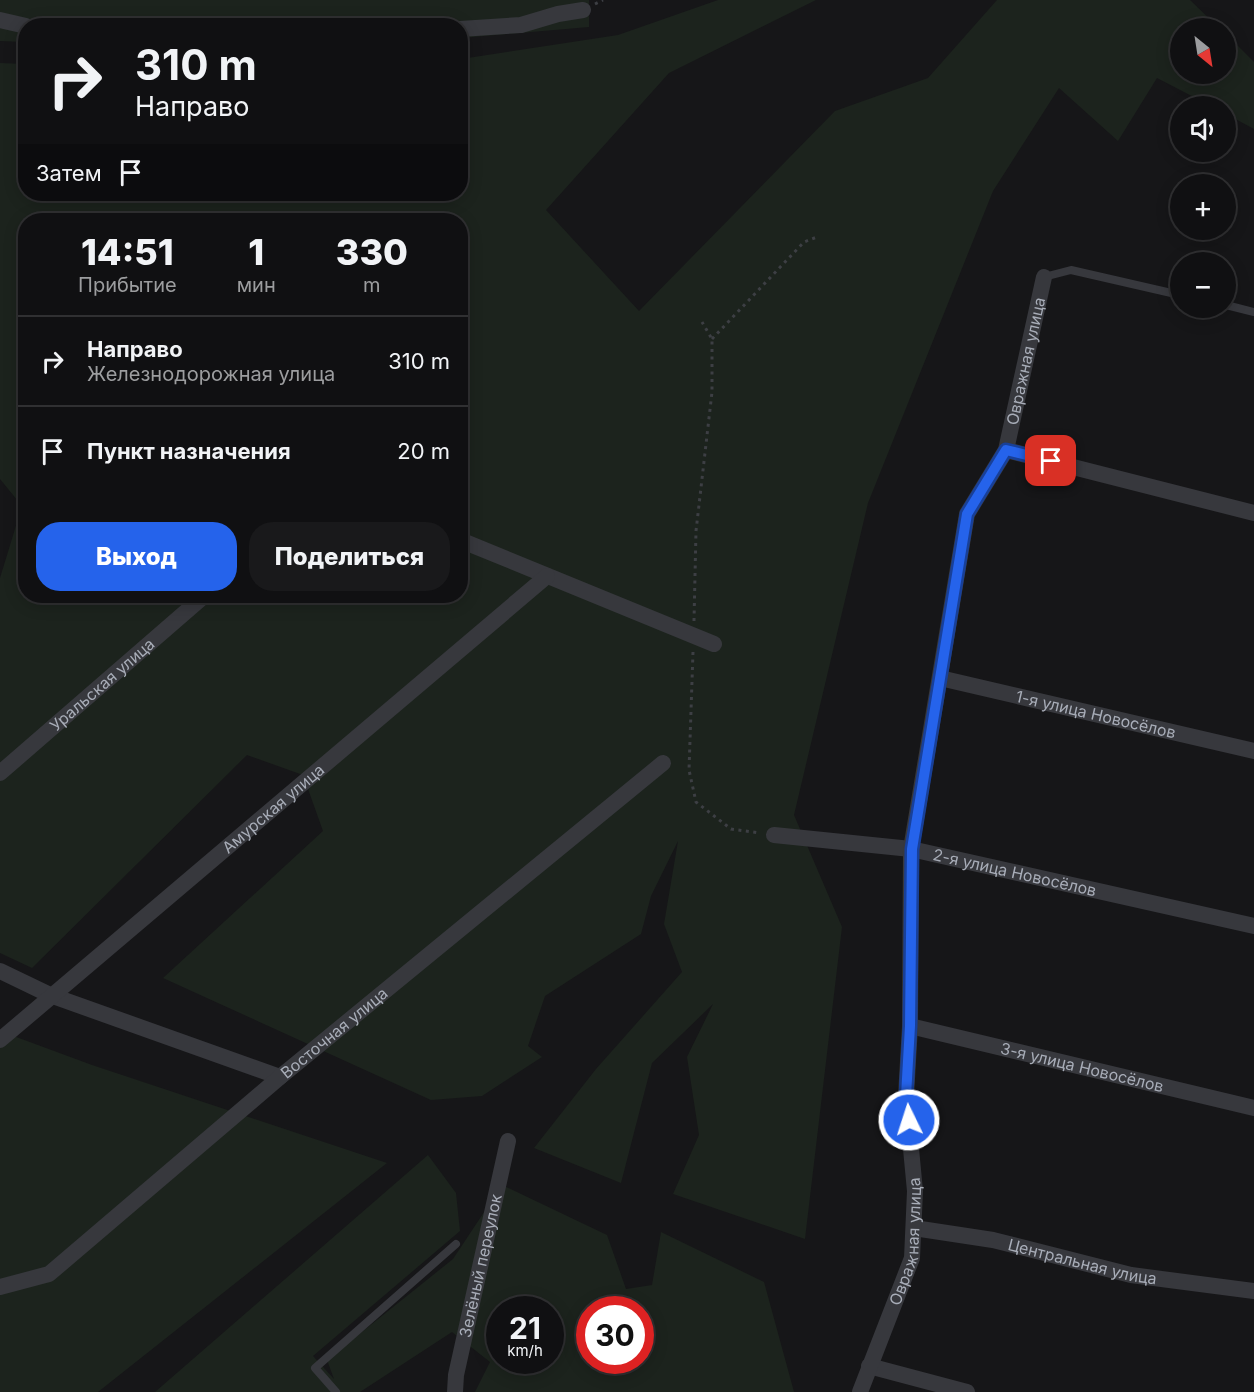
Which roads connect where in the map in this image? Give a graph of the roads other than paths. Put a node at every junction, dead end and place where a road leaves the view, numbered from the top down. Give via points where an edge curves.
1 (583, 10) dead end
2 (0, 20) edge
3 (18, 24) edge
4 (468, 28) edge
5 (1044, 277) joint
6 (1170, 293) edge
7 (1236, 308) edge
8 (1254, 312) edge
9 (1006, 450) junction
10 (1254, 513) edge
11 (468, 543) edge
12 (547, 576) junction
13 (196, 603) edge
14 (714, 644) dead end
15 (940, 678) junction
16 (1254, 751) edge
17 (663, 763) dead end
18 (0, 773) edge
19 (774, 835) road end
20 (912, 849) junction
21 (1254, 926) edge
22 (0, 971) edge
23 (50, 995) junction
24 (910, 1026) junction
25 (0, 1040) edge
26 (280, 1077) junction
27 (1254, 1108) edge
28 (508, 1141) dead end
29 (914, 1228) junction
30 (456, 1244) dead end
31 (0, 1287) edge
32 (1254, 1292) edge
33 (869, 1366) junction
34 (336, 1392) edge
35 (455, 1392) edge
36 (860, 1392) edge
37 (967, 1392) edge

1 - 4 street via 521,25
2 - 3 street
5 - 6 lane via 1071,270
5 - 9 street, Овражная улица
7 - 8 lane
9 - 10 street
9 - 15 street, Овражная улица via 967,514
11 - 12 street
12 - 14 street
12 - 23 street, Амурская улица
13 - 18 street, Уральская улица
15 - 16 street, 1-я улица Новосёлов
15 - 20 street, Овражная улица
17 - 26 street, Восточная улица
19 - 20 street, 2-я улица Новосёлов
20 - 21 street, 2-я улица Новосёлов
20 - 24 street, Овражная улица
22 - 23 street
23 - 25 street, Амурская улица
23 - 26 street
24 - 27 street, 3-я улица Новосёлов
24 - 29 street, Овражная улица via 906,1096 915,1191
26 - 31 street, Восточная улица via 49,1274
28 - 35 street, Зелёный переулок
29 - 32 street, Центральная улица via 993,1240 1131,1275
29 - 33 street, Овражная улица via 912,1258
30 - 34 lane via 315,1368
33 - 36 street, Овражная улица
33 - 37 street

